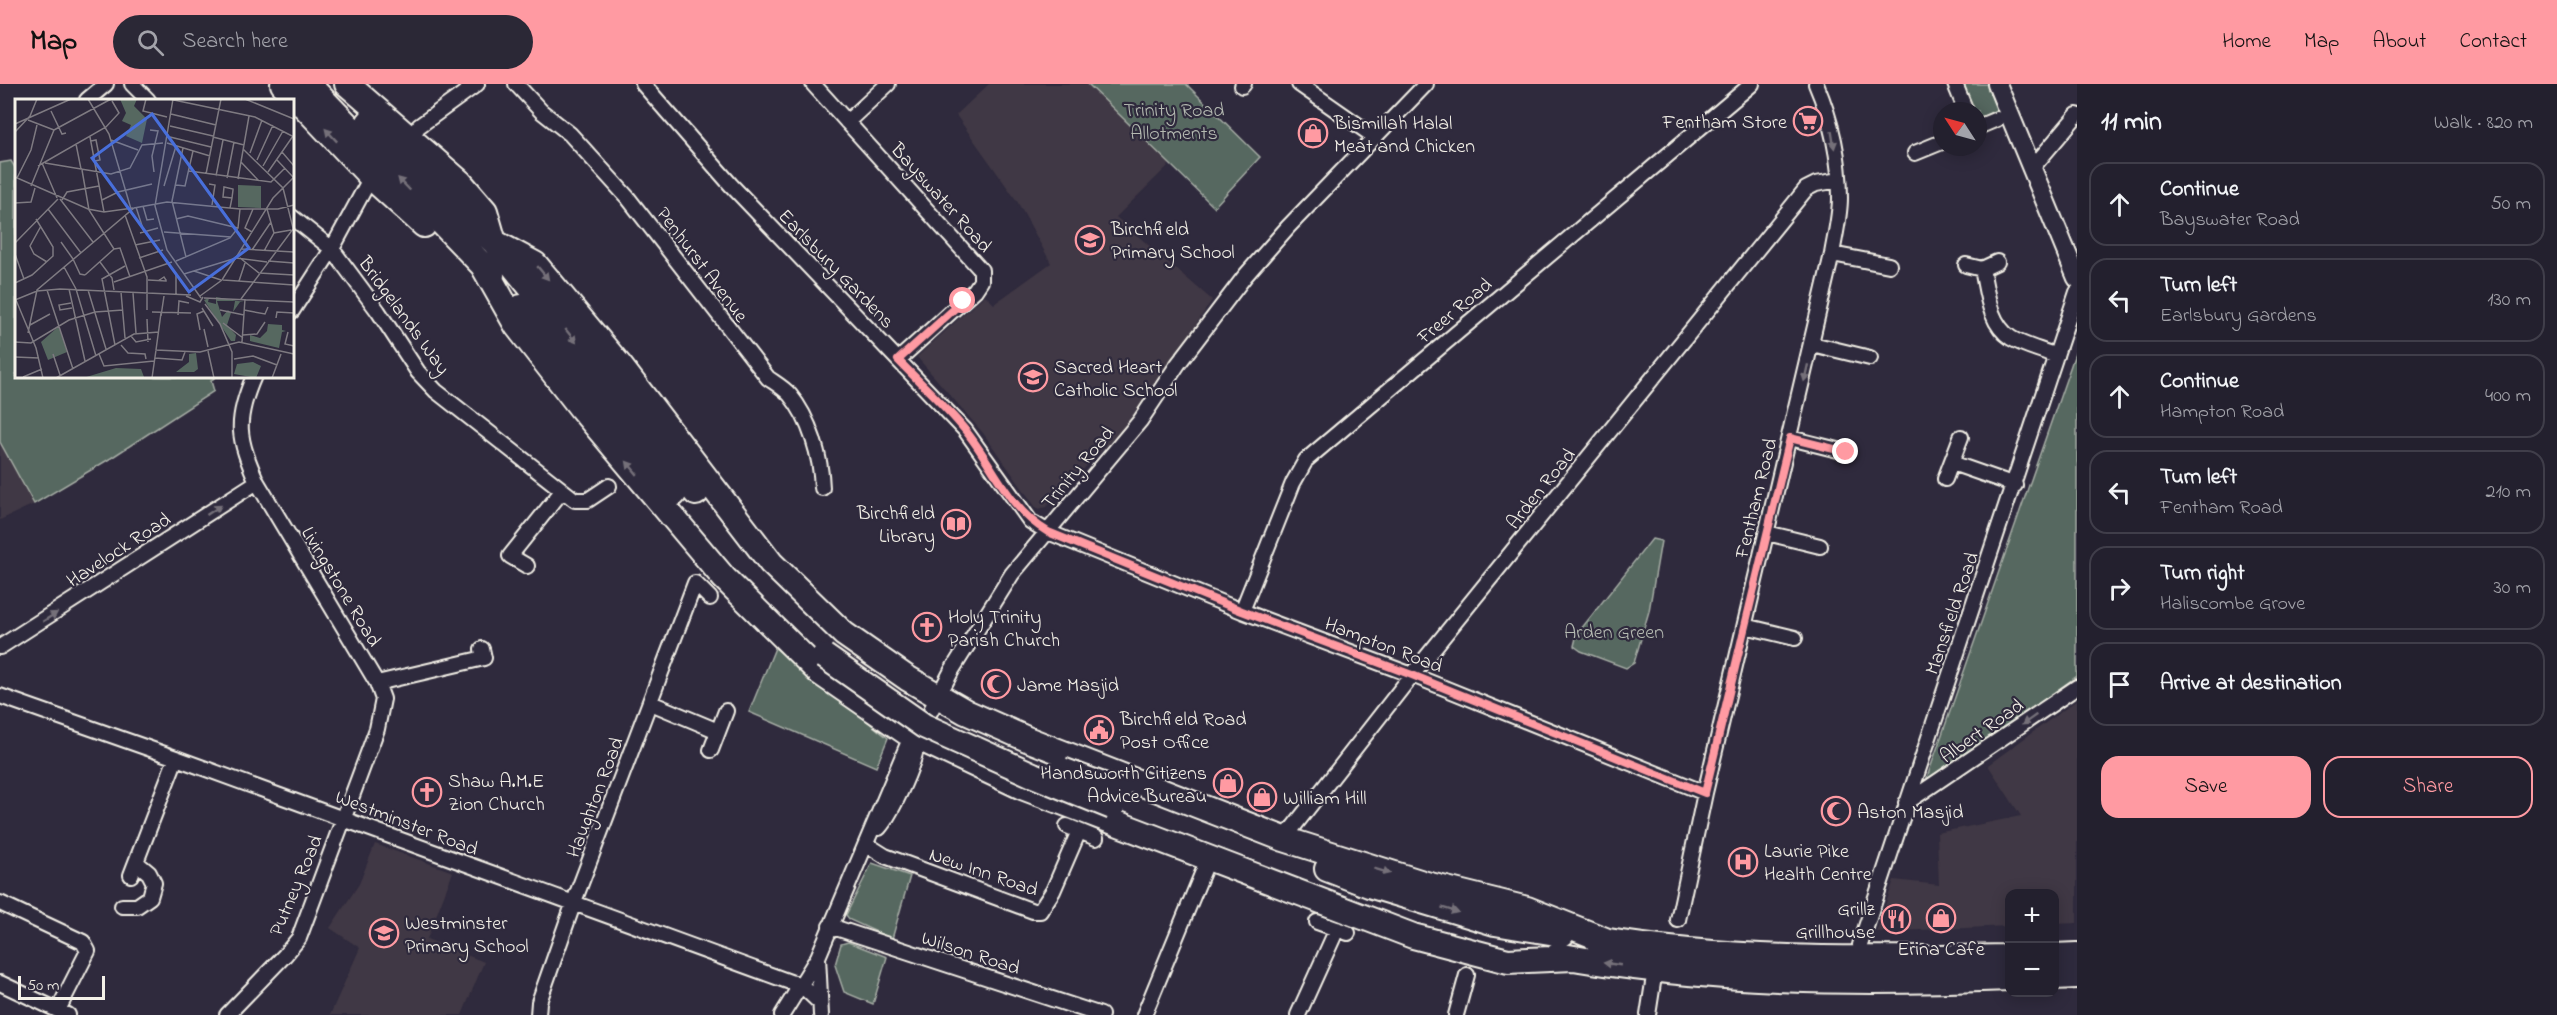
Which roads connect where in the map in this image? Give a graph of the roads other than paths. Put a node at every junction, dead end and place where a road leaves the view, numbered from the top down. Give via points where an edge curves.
1 (106, 84) edge
2 (132, 84) edge
3 (283, 84) edge
4 (308, 84) edge
5 (327, 84) edge
6 (347, 84) edge
7 (477, 84) edge
8 (516, 84) edge
9 (643, 84) edge
10 (813, 84) edge
11 (888, 84) edge
12 (1299, 84) edge
13 (1426, 84) edge
14 (1752, 84) edge
15 (1816, 84) edge
16 (1955, 84) edge
17 (1997, 84) edge
18 (88, 99) edge
19 (147, 99) edge
20 (1962, 102) edge
21 (2077, 115) edge
22 (1997, 119) dead end
23 (847, 122) junction
24 (1987, 123) edge
25 (411, 137) junction
26 (1375, 137) junction
27 (1933, 146) edge
28 (1915, 153) dead end
29 (2033, 167) junction
30 (371, 177) junction
31 (1839, 180) junction
32 (294, 219) edge
33 (494, 242) junction
34 (332, 249) junction
35 (1832, 254) junction
36 (478, 260) junction
37 (1997, 262) dead end
38 (1889, 265) dead end
39 (1966, 265) dead end
40 (1982, 269) junction
41 (2077, 278) edge
42 (2077, 292) edge
43 (294, 308) edge
44 (1812, 344) junction
45 (2056, 356) junction
46 (1870, 358) dead end
47 (898, 360) junction
48 (253, 378) edge
49 (1960, 437) dead end
50 (1790, 438) junction
51 (1846, 452) dead end
52 (1952, 463) junction
53 (1945, 479) dead end
54 (257, 482) junction
55 (2015, 485) junction
56 (609, 486) dead end
57 (822, 488) dead end
58 (562, 491) junction
59 (1048, 532) junction
60 (1767, 532) junction
61 (1820, 546) dead end
62 (527, 566) dead end
63 (710, 598) dead end
64 (1242, 611) junction
65 (1745, 626) junction
66 (1795, 639) dead end
67 (833, 645) junction
68 (0, 647) edge
69 (482, 650) dead end
70 (1412, 675) junction
71 (378, 683) junction
72 (2077, 687) edge
73 (0, 696) edge
74 (935, 701) junction
75 (651, 703) junction
76 (726, 711) dead end
77 (718, 731) junction
78 (919, 733) junction
79 (711, 750) dead end
80 (176, 758) junction
81 (979, 767) junction
82 (1705, 793) junction
83 (1115, 799) junction
84 (1906, 804) junction
85 (344, 819) junction
86 (1096, 838) dead end
87 (1284, 839) junction
88 (866, 844) junction
89 (1209, 857) junction
90 (0, 903) edge
91 (573, 904) junction
92 (122, 906) dead end
93 (1678, 920) dead end
94 (1317, 922) dead end
95 (830, 926) junction
96 (2077, 941) edge
97 (1610, 942) junction
98 (2059, 942) edge
99 (2005, 943) edge
100 (1860, 945) junction
101 (1645, 946) junction
102 (2077, 955) edge
103 (2059, 956) edge
104 (818, 957) junction
105 (2005, 957) edge
106 (1573, 958) junction
107 (1655, 970) junction
108 (1467, 975) dead end
109 (2077, 976) edge
110 (1732, 977) junction
111 (2059, 977) edge
112 (2005, 978) edge
113 (0, 983) edge
114 (800, 984) junction
115 (2077, 986) edge
116 (2059, 987) edge
117 (2005, 988) edge
118 (821, 1009) edge
119 (63, 1013) edge
120 (227, 1015) edge
121 (538, 1015) edge
122 (783, 1015) edge
123 (791, 1015) edge
124 (1101, 1015) edge
125 (1144, 1015) edge
126 (1298, 1015) edge
127 (1456, 1015) edge
128 (1648, 1015) edge

1 - 18 street
2 - 19 street
30 -> 3 highway
36 -> 4 highway
5 - 33 highway
6 - 25 highway
7 - 25 street via 419,126
8 - 57 street, Penhurst Avenue via 570,134 628,198 768,378 788,393 802,411 814,443
9 - 47 street, Earlsbury Gardens via 731,185
10 - 23 street, Bayswater Road
11 - 23 street
12 - 26 street
13 - 26 street, Trinity Road
14 - 64 street, Freer Road via 1306,460
15 -> 31 street, Fentham Road via 1825,104
16 - 20 street
17 - 29 main road
21 - 29 street
22 - 24 street
23 - 47 street, Bayswater Road via 981,270 981,281 975,290
25 - 33 highway via 485,211
26 - 59 street, Trinity Road via 1245,276 1178,364 1140,422
27 - 28 street
29 - 41 main road
30 - 34 street
30 - 36 highway via 439,238
31 - 35 street, Fentham Road
31 - 70 street, Arden Road via 1806,189
32 - 34 street, Bridgelands Way
33 -> 67 highway via 753,563
34 - 43 street
34 - 58 street, Bridgelands Way via 426,383
35 - 38 street
35 - 44 street, Fentham Road
36 - 67 highway via 597,393 742,576 812,646
78 -> 36 highway via 819,672 724,578 580,408 517,326
37 - 40 street
39 - 40 street
40 - 45 street via 1996,323 2011,338
42 - 45 street, Mansfield Road
44 - 46 street
44 -> 50 street, Fentham Road
45 - 55 street, Mansfield Road
47 - 59 street, Earlsbury Gardens via 965,430 1016,505 1030,521
48 - 54 street, Livingstone Road via 240,414 243,451
49 - 52 street
50 - 51 street
50 - 60 street, Fentham Road
52 - 53 street
52 - 55 street
68 -> 54 street, Havelock Road
54 - 71 street, Livingstone Road
55 - 84 street, Mansfield Road
56 - 58 street, Bridgelands Way via 588,500 575,500
58 - 62 street via 510,556
59 - 64 street, Hampton Road
59 - 74 street, Trinity Road via 1012,574
60 - 61 street
60 - 65 street, Fentham Road
63 - 75 street, Haughton Road via 695,583
64 - 70 street, Hampton Road
65 - 66 street
65 - 82 street, Fentham Road
67 - 74 highway via 894,670
67 - 78 highway via 873,694
67 - 83 highway, bridge via 924,726 1033,775
69 - 71 street via 484,658
70 - 82 street, Hampton Road
70 - 87 street, Arden Road
71 - 85 street, Livingstone Road via 384,699 377,729
72 -> 84 street, Albert Road
73 - 80 street, Westminster Road
74 - 78 street, Trinity Road
74 - 81 highway via 954,718
74 - 87 highway
75 - 77 street
75 - 91 street, Haughton Road
76 - 77 street
77 - 79 street
78 - 81 highway
78 - 88 street, Trinity Road via 908,773 884,823
80 - 85 street, Westminster Road
80 - 92 street via 134,869 149,873 154,883 150,897 137,906
81 - 89 highway
82 - 93 street, Fentham Road
83 -> 97 highway via 1495,923
83 - 106 highway via 1274,873 1422,925 1490,943
84 - 100 street, Mansfield Road
85 - 91 street, Westminster Road
85 - 120 street, Putney Road via 299,938
86 - 88 street, New Inn Road via 1073,829 1053,891 1040,911 952,883 885,856
87 -> 97 highway via 1426,884 1527,909
88 - 95 street, Trinity Road
89 - 106 highway via 1413,936 1508,961
89 - 125 street
90 - 119 street via 83,942 88,951
91 - 114 street, Westminster Road
91 - 121 street, Haughton Road
94 - 126 street via 1343,931
95 - 104 street, Trinity Road
95 - 124 street, Wilson Road
96 - 98 highway
97 - 101 highway
99 - 100 highway
100 - 101 highway via 1687,936
101 - 105 highway via 1806,958
102 - 103 highway
104 - 114 street
104 - 118 street
107 -> 106 highway
107 - 110 highway
107 - 128 street
108 - 127 street
109 - 111 highway
110 - 112 highway via 1868,982
110 - 117 highway via 1768,994 1897,994
113 - 119 street
114 - 118 street, Westminster Road
114 - 122 street
114 - 123 street
115 - 116 highway

